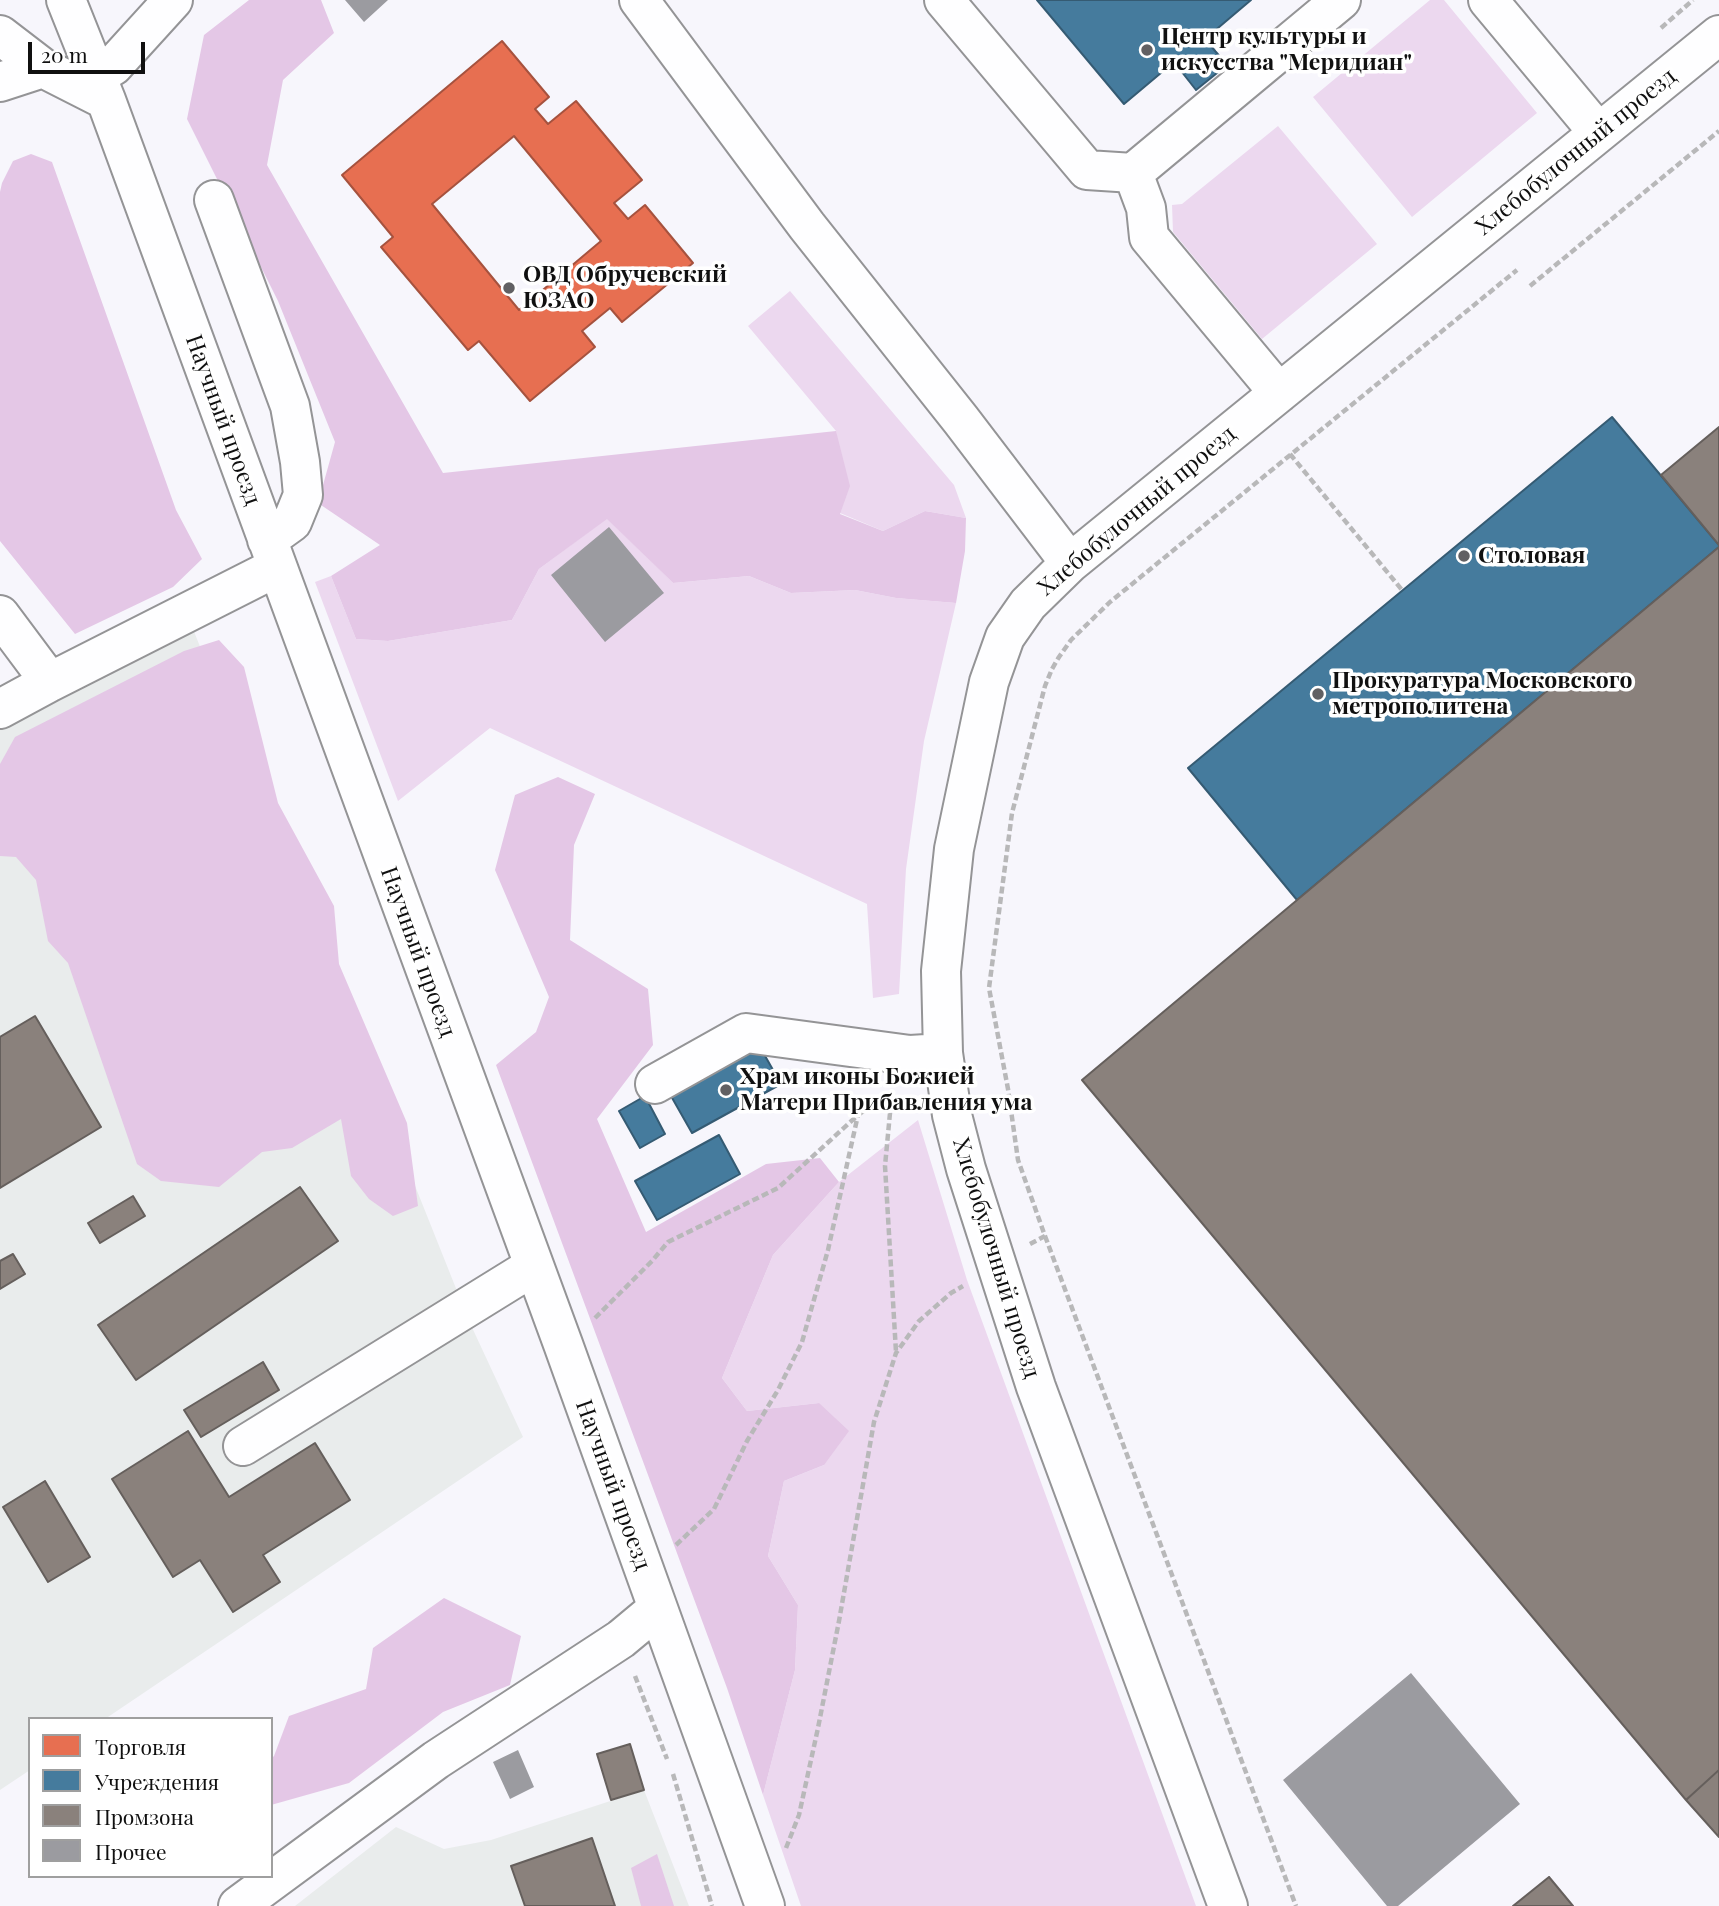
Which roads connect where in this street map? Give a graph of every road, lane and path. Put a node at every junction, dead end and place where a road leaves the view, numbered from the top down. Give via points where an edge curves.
1 (66, 0) edge
2 (173, 0) edge
3 (639, 0) edge
4 (944, 0) edge
5 (1341, 0) edge
6 (1488, 0) edge
7 (0, 35) edge
8 (1719, 35) edge
9 (43, 68) junction
10 (101, 88) junction
11 (2, 90) edge
12 (1719, 131) edge
13 (1598, 132) junction
14 (1133, 173) junction
15 (214, 200) dead end
16 (1517, 270) dead end
17 (1530, 286) dead end
18 (1279, 393) junction
19 (1290, 454) junction
20 (272, 553) junction
21 (1070, 563) junction
22 (1402, 590) dead end
23 (0, 615) edge
24 (50, 682) junction
25 (0, 709) edge
26 (943, 1054) junction
27 (655, 1084) dead end
28 (858, 1115) junction
29 (1045, 1236) junction
30 (996, 1264) junction
31 (534, 1266) junction
32 (590, 1323) dead end
33 (896, 1353) junction
34 (243, 1446) dead end
35 (651, 1593) junction
36 (621, 1639) junction
37 (668, 1760) dead end
38 (672, 1773) dead end
39 (785, 1853) dead end
40 (238, 1906) edge
41 (712, 1906) edge
42 (765, 1906) edge
43 (1228, 1906) edge
44 (1296, 1906) edge

1 - 10 street, Научный проезд
2 - 10 street via 113,66
3 - 21 street via 807,226
4 - 14 street via 1087,170
5 - 14 street
6 - 13 street
7 - 9 street
8 - 13 street, Хлебобулочный проезд
9 - 10 street
9 - 11 street
10 - 20 street, Научный проезд
12 - 17 path
13 - 18 street, Хлебобулочный проезд
14 - 18 street via 1146,208 1149,237
15 - 20 street via 290,406 300,462 303,495
16 - 19 path
18 - 21 street, Хлебобулочный проезд
19 - 22 path
19 - 29 path via 1092,619 1059,657 1045,686 1012,813 989,988 1018,1160
20 - 24 street
20 - 31 street, Научный проезд
21 - 26 street, Хлебобулочный проезд via 1028,604 1005,637 989,682 954,849 941,971
23 - 24 street
24 - 25 street
26 - 27 street via 910,1055 746,1033
26 - 30 street, Хлебобулочный проезд via 952,1115
28 - 32 path via 778,1188 668,1242
28 - 33 path via 892,1092 885,1166
28 - 35 path via 802,1342 714,1509
29 - 30 path
29 - 44 path
30 - 33 path via 919,1321
30 - 43 street, Хлебобулочный проезд via 1036,1387
31 - 34 street
31 - 35 street, Научный проезд
33 - 39 path via 874,1422 818,1728 799,1815
35 - 36 street
35 - 42 street, Научный проезд
36 - 37 path
36 - 40 street via 436,1760
38 - 41 path

